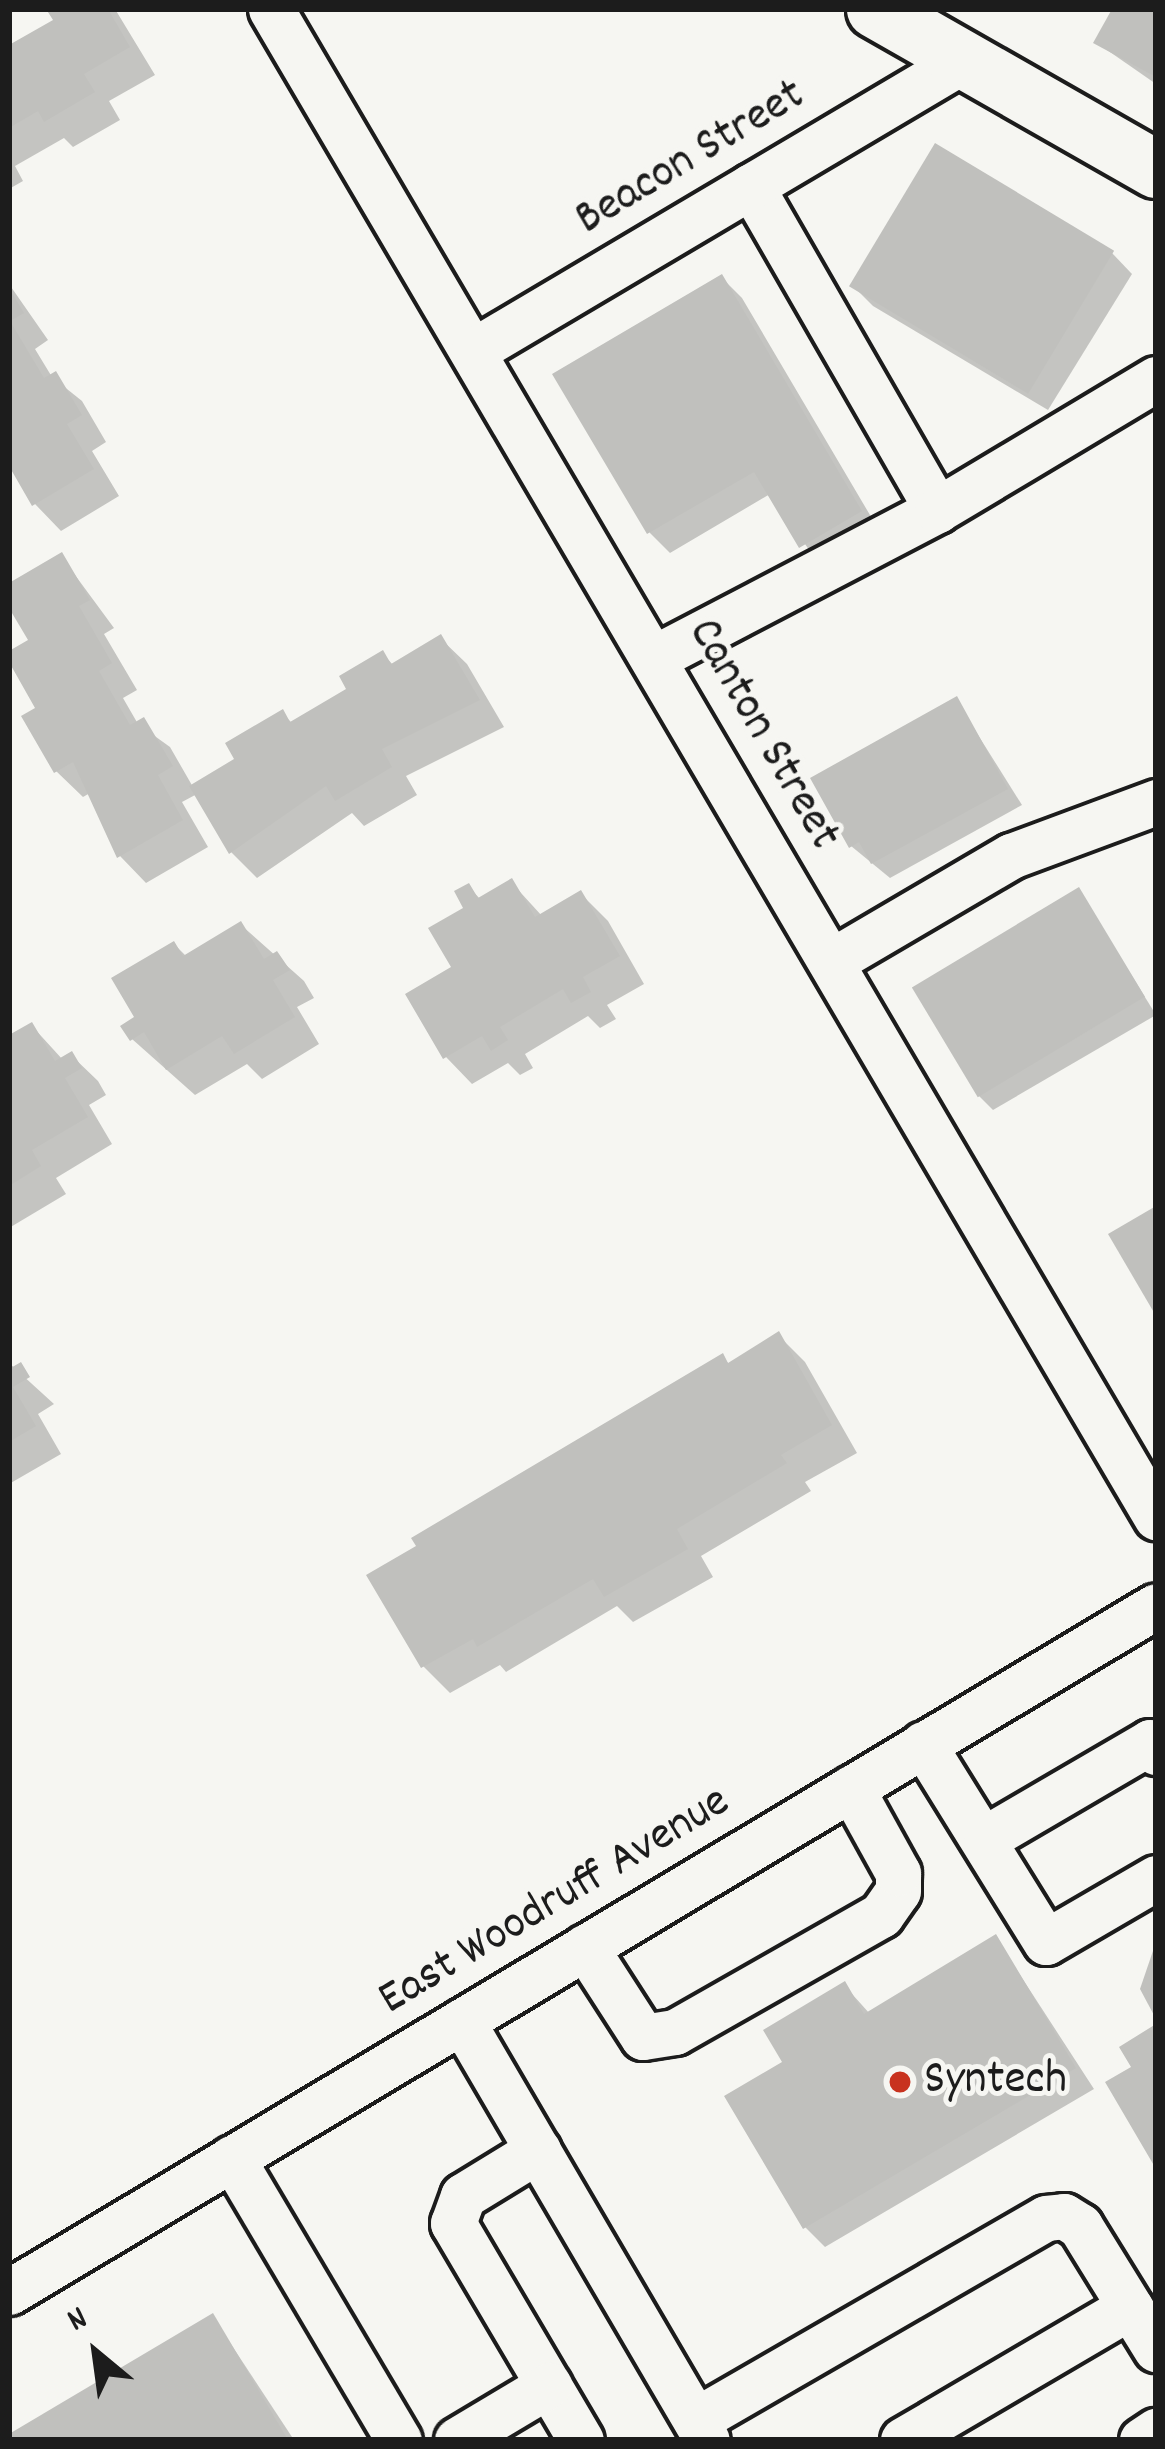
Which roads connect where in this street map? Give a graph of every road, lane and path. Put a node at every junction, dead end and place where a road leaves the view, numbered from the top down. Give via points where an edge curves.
1 (271, 9) edge
2 (875, 9) edge
3 (964, 60) junction
4 (1156, 169) edge
5 (751, 186) junction
6 (473, 351) junction
7 (1156, 379) edge
8 (937, 510) junction
9 (654, 658) junction
10 (1156, 802) edge
11 (832, 961) junction
12 (1156, 1517) edge
13 (1156, 1606) edge
14 (923, 1744) junction
15 (1156, 1752) edge
16 (850, 1788) junction
17 (986, 1838) junction
18 (1156, 1878) edge
19 (585, 1947) junction
20 (462, 2020) junction
21 (538, 2150) junction
22 (232, 2158) junction
23 (9, 2292) edge
24 (1130, 2307) junction
25 (1156, 2349) edge
26 (549, 2386) junction
27 (702, 2430) edge
28 (1156, 2432) edge
29 (399, 2440) edge
30 (458, 2440) edge
31 (581, 2440) edge
32 (903, 2440) edge
33 (1142, 2440) edge

1 - 6 street, Canton Street
2 - 3 main road
3 - 4 main road
3 - 5 street, Beacon Street
5 - 6 street, Beacon Street
5 - 8 street
6 - 9 street, Canton Street
7 - 8 street
8 - 9 street
9 - 11 street, Canton Street
10 - 11 street via 1011,856
11 - 12 street, Canton Street
13 - 14 street, East Woodruff Avenue
14 - 16 street, East Woodruff Avenue
14 - 17 street
15 - 17 street via 1150,1742
16 - 19 street, East Woodruff Avenue
16 - 19 street via 898,1873 898,1891 881,1915 675,2032 643,2037
17 - 18 street via 1046,1942
19 - 20 street, East Woodruff Avenue
20 - 21 street
20 - 22 street, East Woodruff Avenue
21 - 26 street via 452,2210
21 - 27 street
22 - 23 street, East Woodruff Avenue
22 - 29 street
24 - 25 street
24 - 27 street via 1080,2226 1046,2218
24 - 32 street
26 - 30 street
26 - 31 street
28 - 33 street

